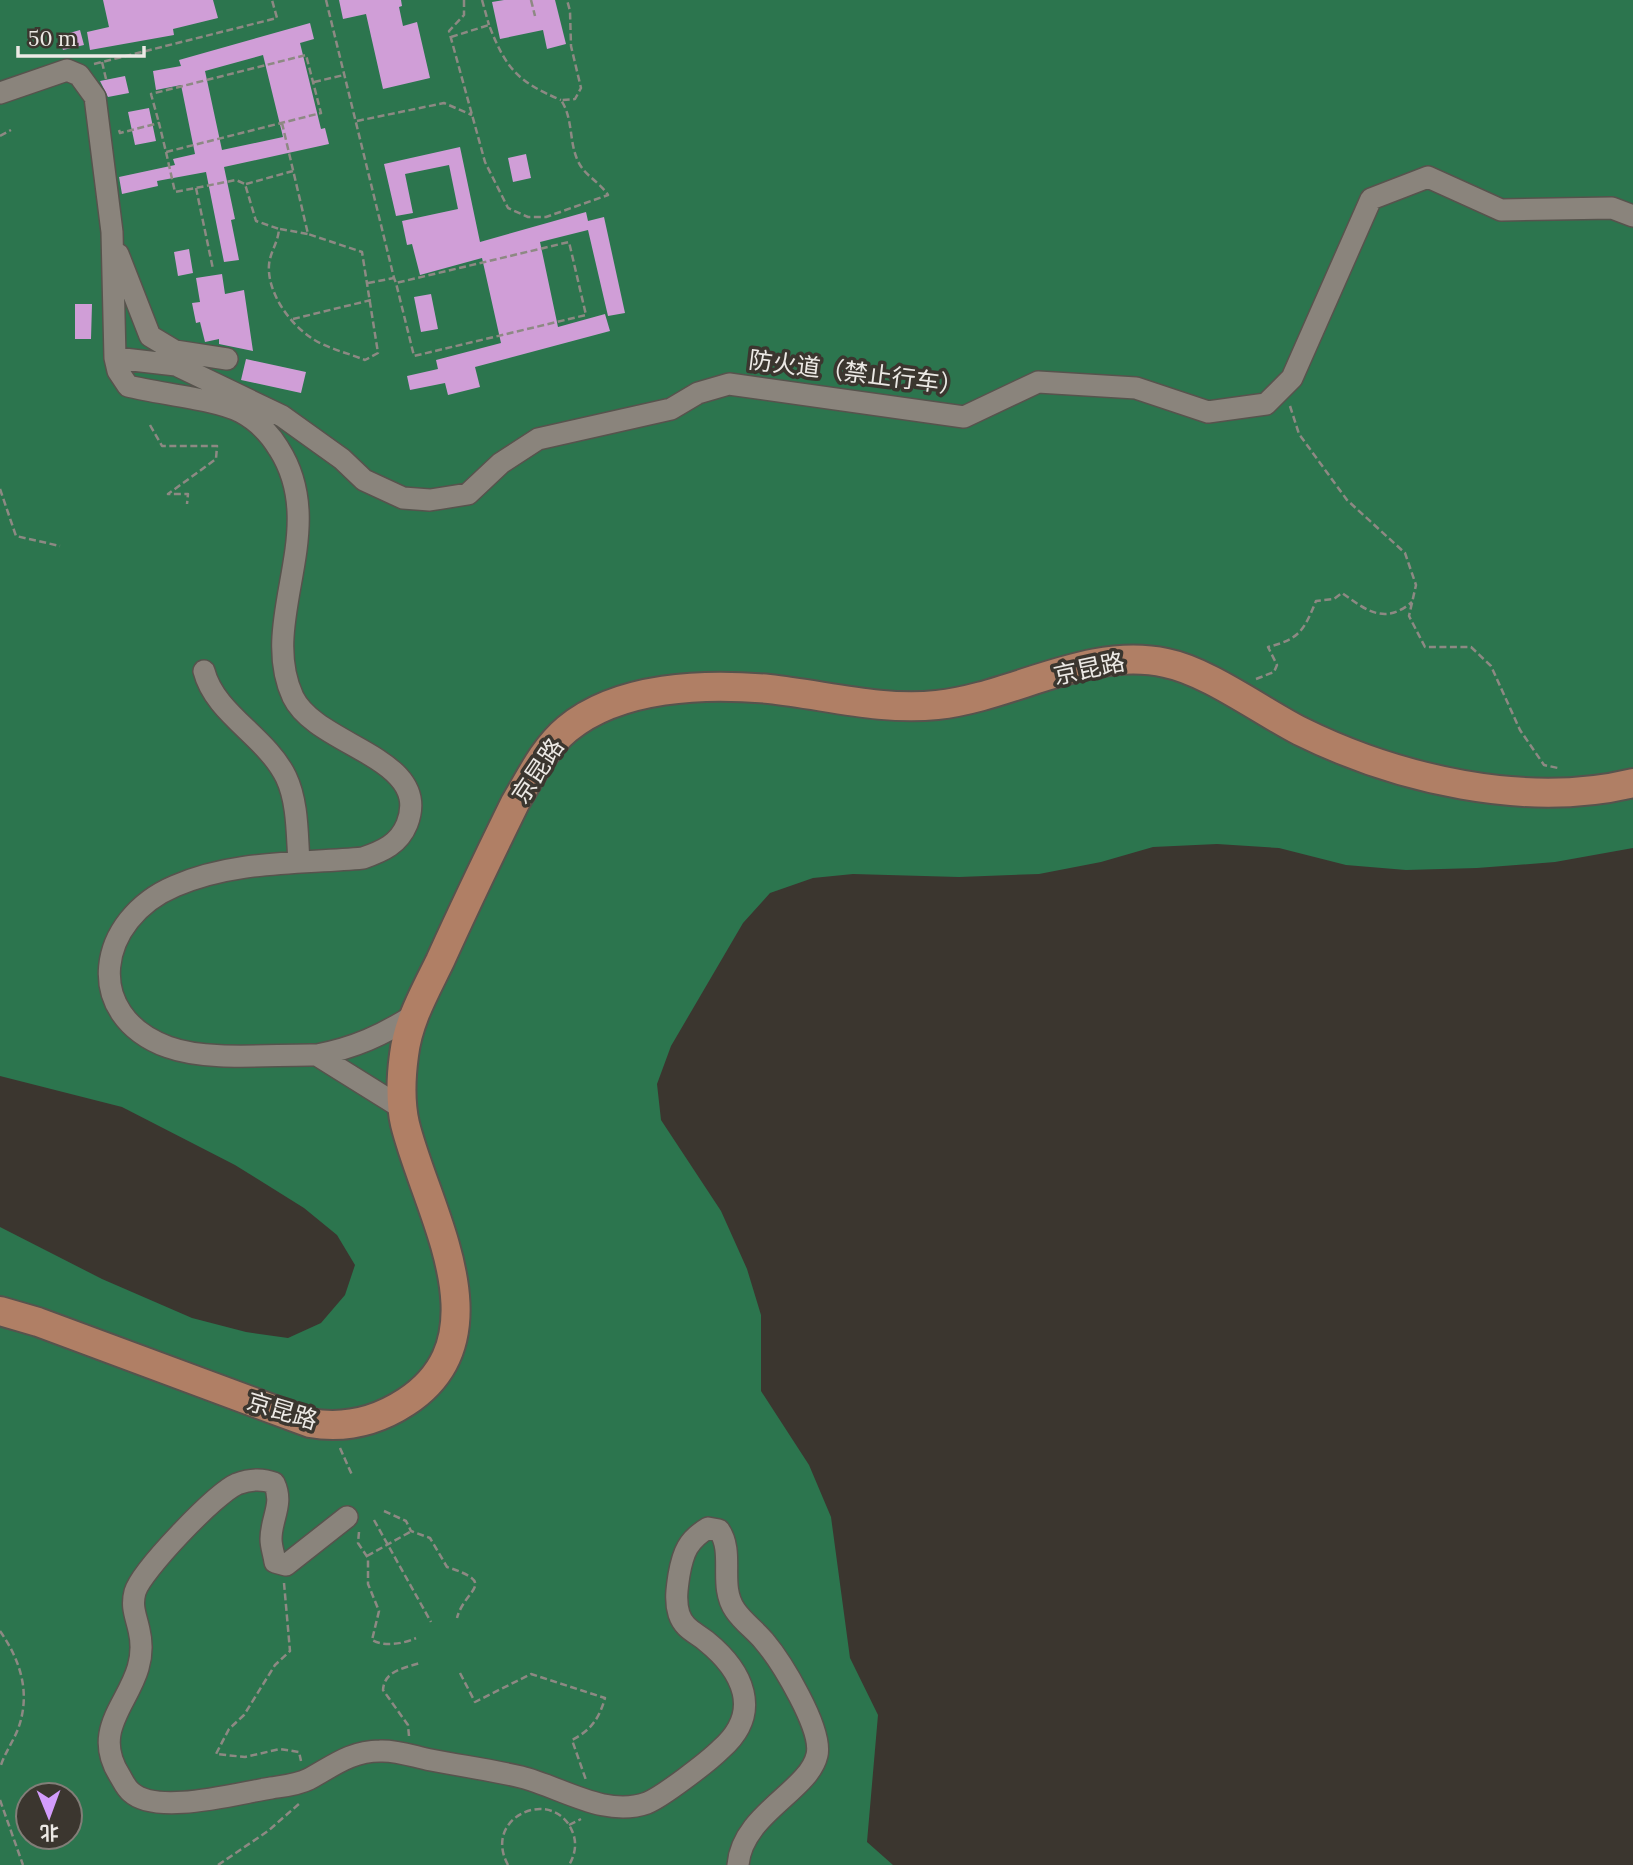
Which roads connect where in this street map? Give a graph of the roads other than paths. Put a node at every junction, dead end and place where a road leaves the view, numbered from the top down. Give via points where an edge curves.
1 (0, 93) edge
2 (1633, 216) edge
3 (112, 237) junction
4 (115, 358) junction
5 (227, 359) dead end
6 (204, 671) dead end
7 (1633, 783) edge
8 (299, 862) junction
9 (414, 1015) junction
10 (317, 1055) junction
11 (402, 1108) junction
12 (0, 1311) edge
13 (354, 1519) road end
14 (738, 1865) edge

1 - 3 street via 67,70 102,93
2 - 4 street, 防火道（禁止行车） via 1612,208 1501,210 1428,177 1371,199 1292,378 1266,404 1208,412 1136,388 1038,382 964,416 729,384 698,393 671,409 538,439 501,463 468,494 430,500 403,498 364,480 282,416 176,365
3 - 4 street
3 - 5 street via 150,336 175,351
4 - 8 street via 128,386 240,412 260,426 289,464 299,516 284,655 294,698 323,730 395,770 408,792 409,818 395,844 363,858
6 - 8 street via 209,689 276,761 286,778
7 - 9 main road, 京昆路 via 1551,793 1469,786 1353,753 1301,732 1170,663 1121,658 962,702 932,706 731,687 671,691 614,704 566,729 515,803
8 - 10 street via 221,870 172,887 129,918 110,951 108,972 114,999 125,1019 141,1034 170,1048 204,1054
9 - 10 street via 382,1035
9 - 11 main road, 京昆路 via 404,1054
10 - 11 street
11 - 12 main road, 京昆路 via 453,1275 457,1304 454,1334 438,1369 412,1398 389,1413 330,1426 281,1415 38,1321
13 - 14 street via 286,1566 275,1562 272,1550 279,1494 274,1483 261,1478 237,1484 220,1495 144,1573 132,1609 142,1654 138,1675 107,1742 110,1760 130,1791 159,1804 302,1781 355,1753 382,1750 520,1777 594,1803 647,1802 720,1751 744,1716 745,1695 735,1669 689,1630 676,1595 683,1555 692,1538 708,1528 719,1530 726,1539 727,1597 737,1614 766,1642 817,1734 817,1755 806,1773 752,1829

